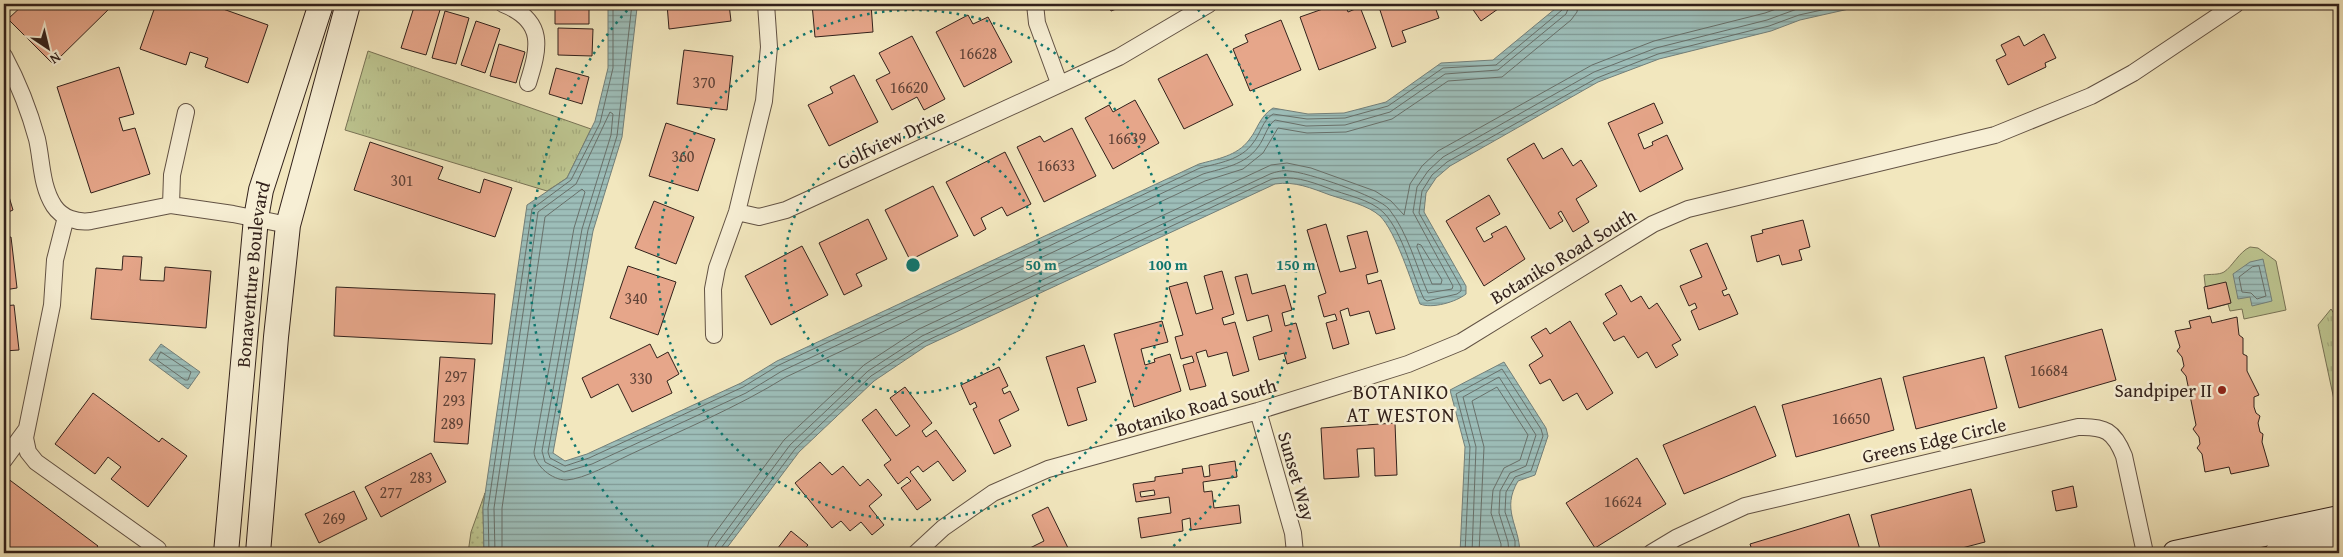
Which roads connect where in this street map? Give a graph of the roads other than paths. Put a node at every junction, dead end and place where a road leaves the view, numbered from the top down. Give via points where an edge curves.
1 (321, 4) edge
2 (348, 4) edge
3 (504, 4) edge
4 (766, 4) edge
5 (1035, 4) edge
6 (1209, 4) edge
7 (2236, 4) edge
8 (4, 56) edge
9 (528, 83) dead end
10 (1059, 83) junction
11 (186, 112) dead end
12 (171, 205) junction
13 (737, 212) junction
14 (66, 217) junction
15 (256, 218) junction
16 (288, 226) junction
17 (714, 335) dead end
18 (1258, 411) junction
19 (26, 430) junction
20 (4, 460) edge
21 (2339, 518) edge
22 (2339, 540) edge
23 (158, 549) dead end
24 (226, 553) edge
25 (258, 553) edge
26 (916, 553) edge
27 (1295, 553) edge
28 (1652, 553) edge
29 (2145, 553) edge
30 (2175, 553) edge
31 (2277, 553) edge

1 - 15 main road, Bonaventure Boulevard
2 - 16 main road, Bonaventure Boulevard
3 - 9 street via 527,20 537,40 536,57
4 - 13 street via 770,47 764,101
5 - 10 street via 1037,23
6 - 10 street, Golfview Drive via 1119,57
7 - 18 street, Botaniko Road South via 2133,73 2091,96 1995,135 1688,209 1654,224 1461,342 1408,364
8 - 14 street via 30,117 47,193 54,207
10 - 13 street, Golfview Drive via 786,210 759,217
11 - 12 street via 172,176
12 - 14 street via 85,222
12 - 15 street
13 - 17 street via 714,282
14 - 19 street via 55,260 52,305
15 - 16 street
15 - 24 main road, Bonaventure Boulevard
16 - 25 main road, Bonaventure Boulevard
18 - 26 street, Botaniko Road South via 1048,469 993,493 943,528
18 - 27 street, Sunset Way via 1293,533
19 - 20 street
19 - 23 street via 26,446 36,462
21 - 30 main road
22 - 31 main road
28 - 29 street, Greens Edge Circle via 1676,538 1745,506 2078,427 2109,431 2119,442

